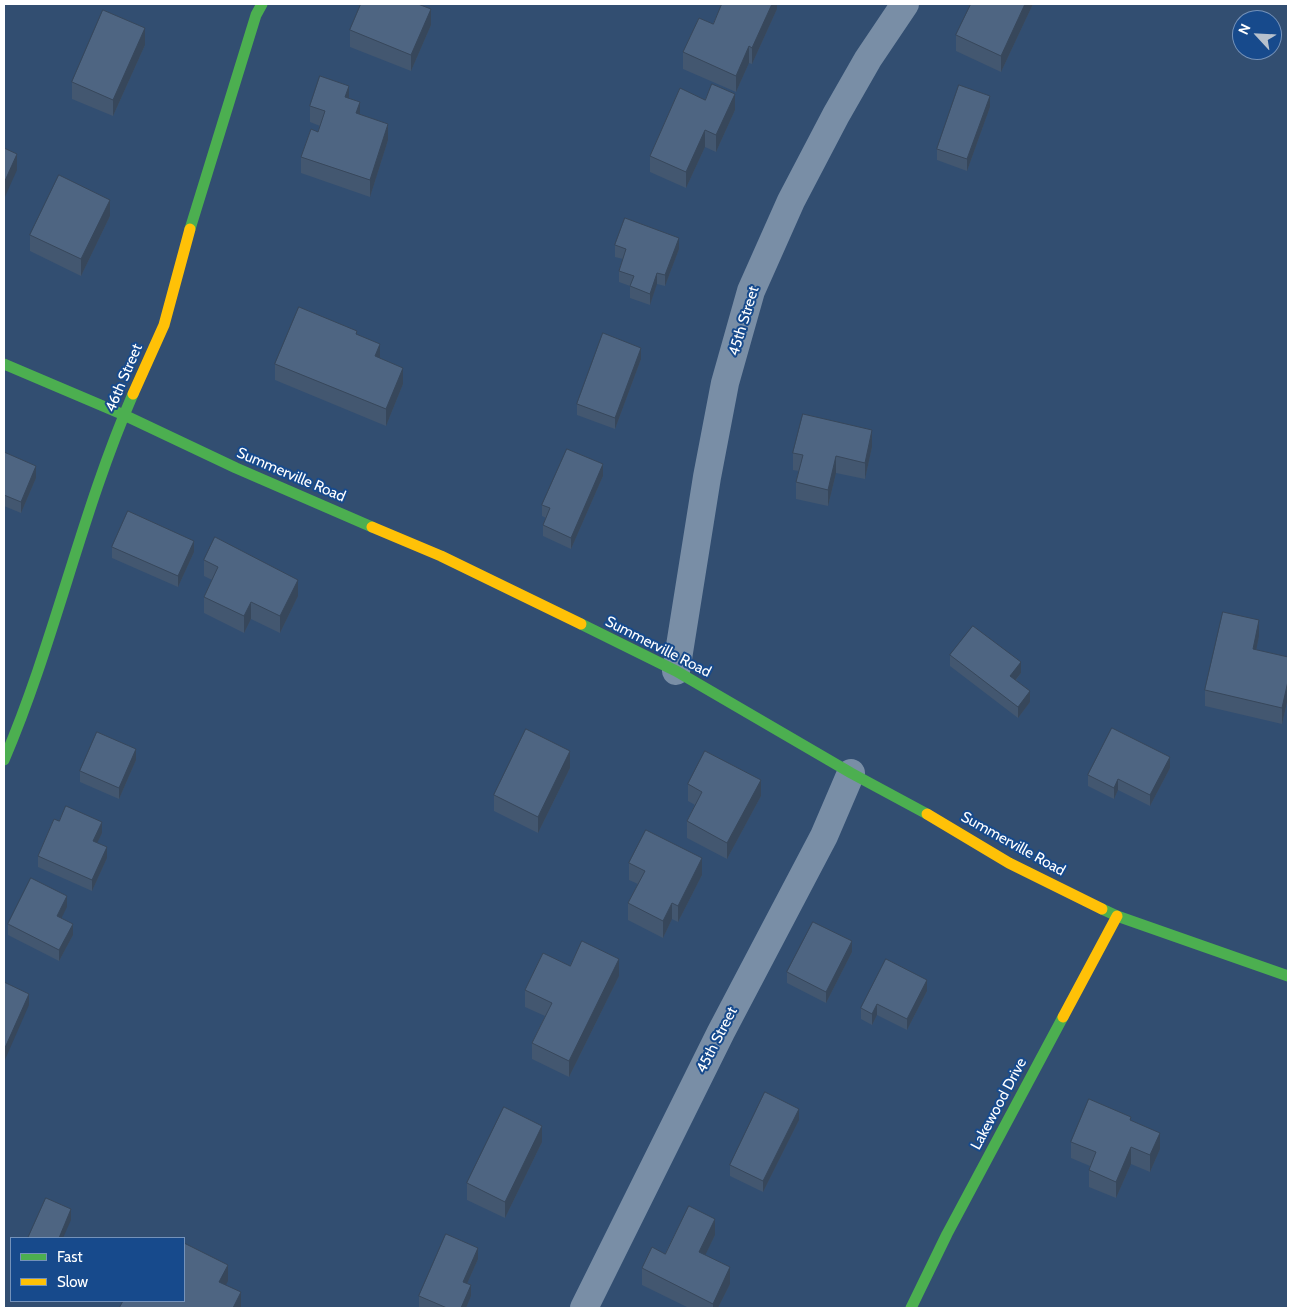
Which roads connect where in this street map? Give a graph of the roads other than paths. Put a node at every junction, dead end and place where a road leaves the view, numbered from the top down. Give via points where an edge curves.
1 (262, 4) edge
2 (905, 4) edge
3 (4, 364) edge
4 (124, 415) junction
5 (676, 671) junction
6 (4, 760) edge
7 (852, 773) junction
8 (1117, 916) junction
9 (1288, 976) edge
10 (584, 1308) edge
11 (911, 1308) edge

1 - 4 main road, 46th Street via 217,134 164,324
2 - 5 street, 45th Street via 836,115 791,201 751,291 723,392
3 - 4 main road, Summerville Road
4 - 5 main road, Summerville Road via 236,468 441,556
4 - 6 main road, 46th Street via 23,716
5 - 7 main road, Summerville Road
7 - 8 main road, Summerville Road via 952,827 1008,863
7 - 10 street, 45th Street via 824,836 721,1032
8 - 9 main road, Summerville Road
8 - 11 main road, Lakewood Drive via 947,1234

